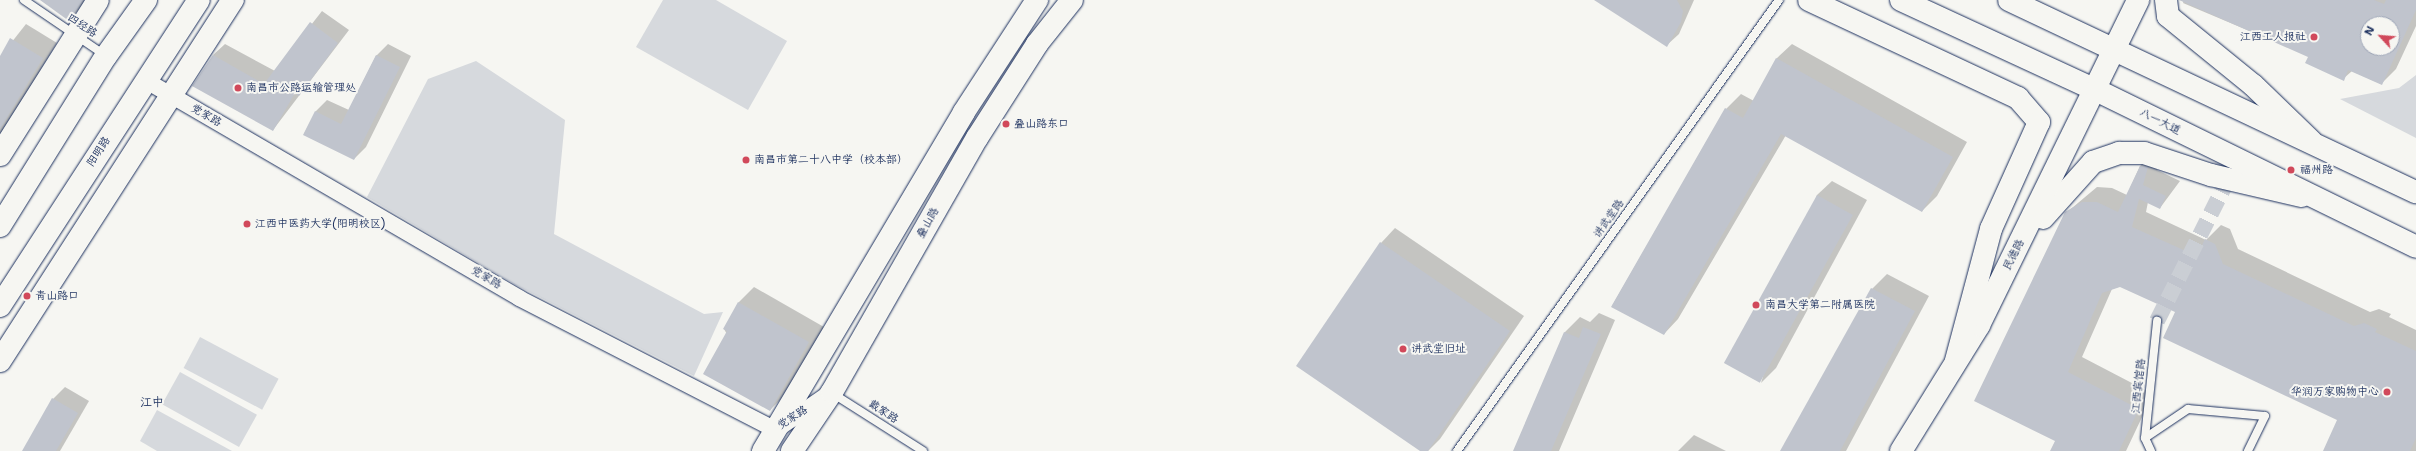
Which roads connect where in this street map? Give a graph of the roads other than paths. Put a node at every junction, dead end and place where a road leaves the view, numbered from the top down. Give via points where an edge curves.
1 (24, 0) edge
2 (98, 0) edge
3 (146, 0) edge
4 (200, 0) edge
5 (233, 0) edge
6 (1037, 0) edge
7 (1072, 0) edge
8 (1779, 0) edge
9 (1810, 0) edge
10 (1901, 0) edge
11 (2009, 0) edge
12 (2121, 0) edge
13 (2138, 0) edge
14 (2166, 0) edge
15 (75, 35) junction
16 (2114, 51) junction
17 (106, 56) junction
18 (145, 80) junction
19 (2096, 90) junction
20 (170, 94) junction
21 (2316, 146) junction
22 (0, 155) edge
23 (2416, 192) edge
24 (2309, 197) junction
25 (0, 226) edge
26 (2416, 247) edge
27 (2011, 261) junction
28 (0, 306) edge
29 (2157, 321) tunnel mouth
30 (1956, 361) junction
31 (0, 362) edge
32 (832, 392) junction
33 (776, 430) junction
34 (2145, 438) junction
35 (763, 451) edge
36 (792, 451) edge
37 (923, 451) edge
38 (1457, 451) edge
39 (1902, 451) edge
40 (2151, 451) edge
41 (2248, 451) edge

1 - 15 lane, 四经路
2 - 15 main road
3 - 17 main road
4 - 18 main road, 阳明路
5 - 20 main road
6 - 33 main road via 964,112
7 - 32 main road, 叠山路 via 1036,44 977,138
8 - 38 lane, 讲武堂路
9 - 30 main road via 2018,98 2039,122 1991,229
10 - 19 main road, 八一大道
11 - 16 main road
12 - 16 main road
13 - 16 main road
14 - 21 main road via 2168,16 2253,85
15 - 17 lane, 四经路
15 - 22 main road
16 - 19 main road, 民德路
16 - 21 main road
17 - 25 main road
18 - 20 street, 党家路
18 - 28 main road, 阳明路
19 - 24 main road, 八一大道
19 - 27 main road, 民德路
20 - 31 main road
20 - 33 street, 党家路 via 519,298
21 - 23 main road
24 - 26 main road, 八一大道
24 - 27 main road via 2211,175 2144,154 2118,153 2088,167 2060,196
27 - 30 main road, 民德路
29 - 34 lane, 江西宾馆路
30 - 39 main road, 民德路
32 - 33 street, 党家路
32 - 36 main road, 叠山路
32 - 37 lane, 戴家路
33 - 35 main road
34 - 40 lane
34 - 41 lane via 2188,409 2265,416

